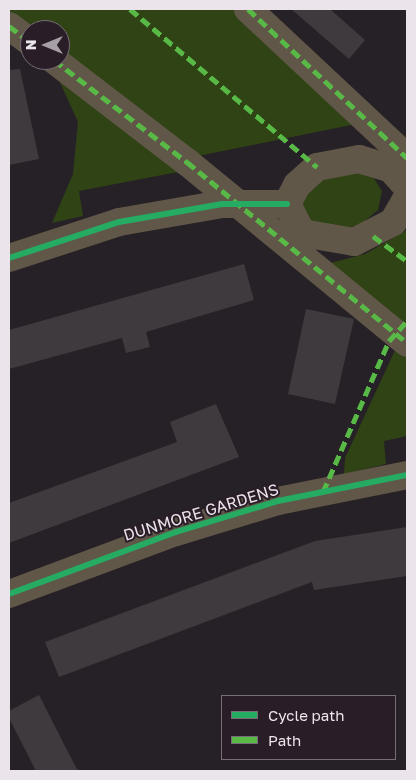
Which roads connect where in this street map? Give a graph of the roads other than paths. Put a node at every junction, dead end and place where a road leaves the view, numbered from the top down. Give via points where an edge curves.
1 (248, 9) edge
2 (9, 26) edge
3 (20, 34) edge
4 (67, 70) edge
5 (407, 158) edge
6 (407, 187) edge
7 (407, 198) edge
8 (236, 204) junction
9 (287, 204) junction
10 (9, 258) edge
11 (407, 343) edge
12 (407, 475) edge
13 (9, 594) edge

1 - 5 street
2 - 3 street
4 - 8 street
6 - 9 street via 391,169 359,160 317,167 297,184
7 - 9 street via 393,222 354,242 302,234
8 - 9 street
8 - 10 street via 119,222
8 - 11 street
12 - 13 street, DUNMORE GARDENS via 268,504 166,535

